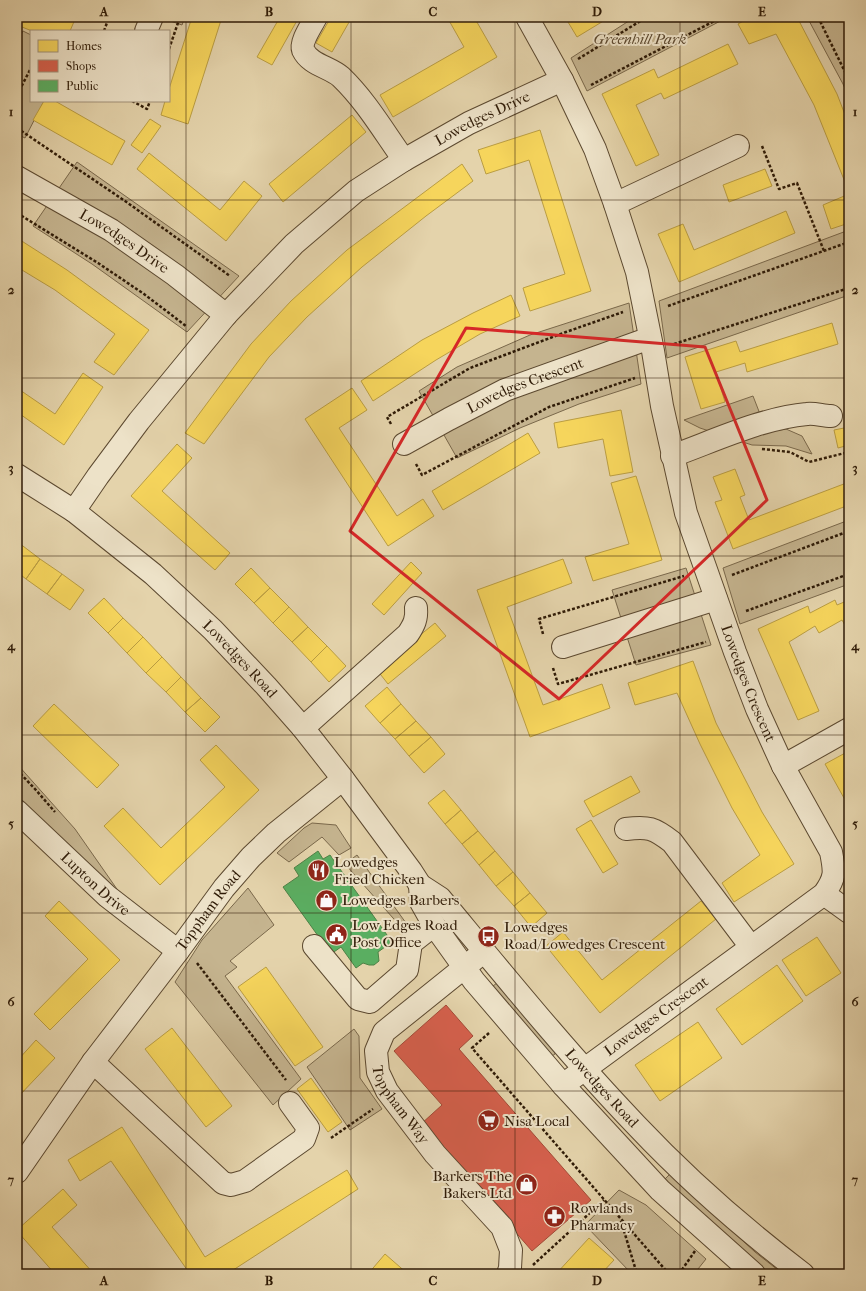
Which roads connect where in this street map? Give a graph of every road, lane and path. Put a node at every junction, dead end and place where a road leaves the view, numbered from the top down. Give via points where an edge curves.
1 (109, 17) edge
2 (152, 17) edge
3 (180, 17) edge
4 (316, 17) edge
5 (527, 17) edge
6 (647, 17) edge
7 (722, 17) edge
8 (818, 17) edge
9 (104, 30) edge
10 (146, 30) edge
11 (170, 45) edge
12 (30, 70) edge
13 (849, 80) edge
14 (563, 82) junction
15 (17, 95) edge
16 (134, 102) edge
17 (150, 102) edge
18 (17, 128) edge
19 (738, 146) joint
20 (404, 160) junction
21 (17, 177) edge
22 (615, 204) junction
23 (17, 213) edge
24 (849, 242) edge
25 (824, 251) junction
26 (849, 288) edge
27 (250, 290) junction
28 (646, 314) junction
29 (226, 315) junction
30 (205, 341) junction
31 (652, 344) junction
32 (831, 416) dead end
33 (404, 444) dead end
34 (756, 449) dead end
35 (849, 452) edge
36 (672, 456) junction
37 (17, 475) edge
38 (74, 511) junction
39 (849, 531) edge
40 (849, 574) edge
41 (713, 591) junction
42 (416, 608) dead end
43 (723, 620) junction
44 (563, 647) dead end
45 (303, 728) junction
46 (849, 729) edge
47 (783, 766) junction
48 (343, 778) junction
49 (17, 811) edge
50 (626, 829) dead end
51 (420, 885) junction
52 (824, 894) junction
53 (849, 912) edge
54 (434, 926) junction
55 (314, 946) dead end
56 (751, 947) junction
57 (181, 948) junction
58 (484, 951) junction
59 (464, 968) junction
60 (506, 1018) junction
61 (93, 1062) junction
62 (584, 1069) junction
63 (563, 1085) junction
64 (391, 1097) junction
65 (290, 1102) joint
66 (306, 1135) junction
67 (17, 1172) edge
68 (604, 1200) junction
69 (620, 1219) junction
70 (529, 1269) dead end
71 (508, 1274) edge
72 (637, 1274) edge
73 (669, 1274) edge
74 (754, 1274) edge
75 (803, 1274) edge

1 - 9 path
2 - 10 street
3 - 11 path
4 - 20 street via 303,42 303,50 309,58 339,75 356,93
5 - 14 street, Lowedges Crescent
6 - 14 path
7 - 14 path
8 - 13 path
12 - 15 path
14 - 20 street, Lowedges Drive via 469,123
14 - 22 street, Lowedges Crescent via 595,149
16 - 17 path via 147,109
18 - 27 path via 126,201
19 - 22 street
19 - 25 path via 759,138 779,189 797,182
20 - 27 street, Lowedges Drive via 356,191 294,244
21 - 29 street, Lowedges Drive via 110,230 175,275
22 - 28 street, Lowedges Crescent via 637,272
23 - 30 path via 144,294
24 - 25 path
25 - 28 path
26 - 31 path
27 - 29 street, Lowedges Drive
28 - 31 street, Lowedges Crescent
29 - 30 street, Lowedges Drive
30 - 38 street, Lowedges Drive via 139,421
31 - 33 street, Lowedges Crescent via 505,390
31 - 36 street, Lowedges Crescent
32 - 36 street via 808,414 769,422
34 - 35 path via 790,452 809,462
36 - 41 street, Lowedges Crescent via 686,513
37 - 38 street, Lowedges Road
38 - 45 street, Lowedges Road via 153,574 213,630
39 - 41 path
40 - 43 path
41 - 43 street, Lowedges Crescent
41 - 44 street
42 - 45 street via 414,626 408,634
43 - 47 street, Lowedges Crescent via 757,709
45 - 48 street, Lowedges Road
46 - 47 street
47 - 52 street, Lowedges Crescent via 832,852 832,881
48 - 51 street, Lowedges Road
48 - 57 street, Toppham Road via 251,857 224,888
49 - 57 street, Lupton Drive via 107,896
50 - 56 street via 643,827 659,832 672,842
51 - 54 street, Lowedges Road via 421,902
51 - 58 street, Lowedges Road via 440,898
52 - 53 street
52 - 56 street, Lowedges Crescent
54 - 55 street via 411,943 407,970 370,1002 358,999
54 - 59 street, Lowedges Road
56 - 62 street, Lowedges Crescent
57 - 61 street, Toppham Road
57 - 65 path via 292,1088
58 - 59 street, Toppham Way
58 - 62 street, Lowedges Road
59 - 60 street, Lowedges Road
59 - 64 street, Toppham Way via 384,1032 376,1051 378,1072
60 - 63 street, Lowedges Road
60 - 68 path via 472,1048
61 - 66 street via 222,1183 231,1185 245,1181
61 - 67 street, Toppham Road
62 - 63 street, Lowedges Crescent
62 - 75 street, Lowedges Road via 680,1169
63 - 74 street, Lowedges Road via 660,1190
64 - 66 path via 330,1138
64 - 71 street, Toppham Way via 434,1154 502,1227 511,1250
65 - 66 street via 308,1128
68 - 69 path
68 - 70 path
69 - 72 path
69 - 73 path

